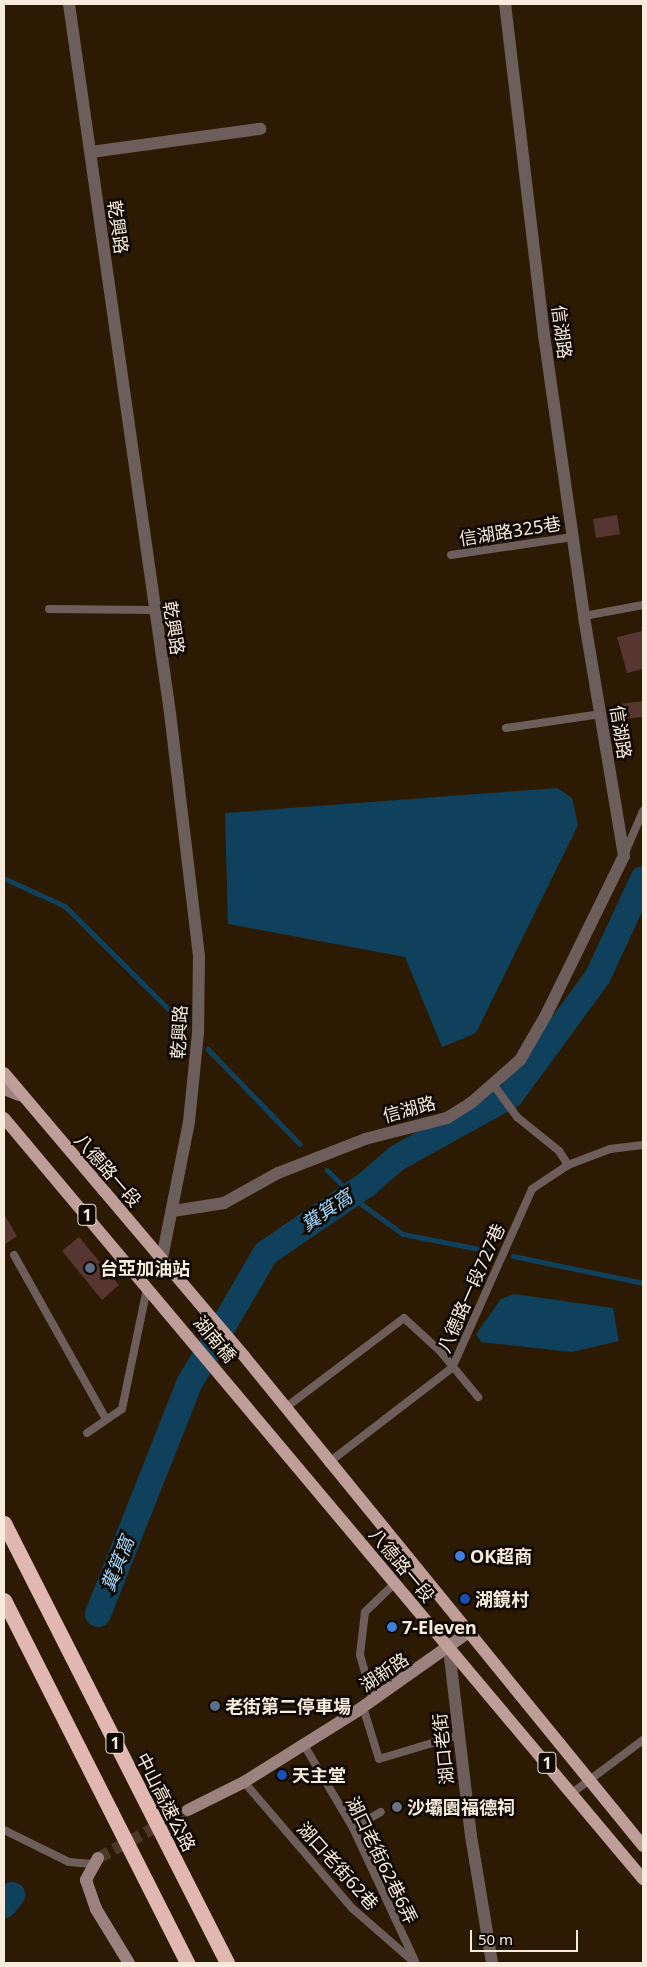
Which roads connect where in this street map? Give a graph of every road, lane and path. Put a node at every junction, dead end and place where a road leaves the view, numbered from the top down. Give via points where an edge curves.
1 (69, 4) edge
2 (504, 4) edge
3 (260, 129) dead end
4 (91, 152) junction
5 (573, 537) junction
6 (451, 555) dead end
7 (643, 606) edge
8 (49, 609) dead end
9 (153, 610) junction
10 (584, 616) junction
11 (601, 714) junction
12 (506, 728) dead end
13 (643, 811) edge
14 (624, 856) junction
15 (4, 1073) edge
16 (4, 1088) edge
17 (497, 1089) junction
18 (20, 1095) junction
19 (4, 1118) edge
20 (643, 1145) edge
21 (568, 1165) junction
22 (173, 1211) junction
23 (14, 1256) dead end
24 (162, 1258) junction
25 (147, 1286) junction
26 (187, 1289) joint
27 (244, 1356) joint
28 (452, 1368) junction
29 (232, 1387) joint
30 (478, 1397) dead end
31 (285, 1408) junction
32 (106, 1420) junction
33 (87, 1434) dead end
34 (328, 1463) junction
35 (4, 1523) edge
36 (395, 1583) junction
37 (4, 1600) edge
38 (467, 1632) junction
39 (449, 1649) junction
40 (368, 1704) junction
41 (459, 1735) junction
42 (643, 1740) edge
43 (304, 1745) junction
44 (591, 1779) junction
45 (244, 1782) junction
46 (572, 1793) junction
47 (188, 1810) tunnel mouth
48 (381, 1812) dead end
49 (353, 1828) junction
50 (4, 1830) edge
51 (643, 1846) edge
52 (95, 1861) joint
53 (643, 1879) edge
54 (128, 1963) edge
55 (188, 1963) edge
56 (227, 1963) edge
57 (416, 1963) edge
58 (492, 1963) edge

1 - 4 street, 乾興路
2 - 5 street, 信湖路
3 - 4 street
4 - 9 street, 乾興路
5 - 6 lane, 信湖路325巷
5 - 10 street, 信湖路
7 - 10 lane
8 - 9 lane
9 - 22 street, 乾興路 via 199,955 196,1052
10 - 11 street, 信湖路
11 - 12 lane
11 - 14 street, 信湖路
13 - 14 lane
14 - 17 street, 信湖路 via 546,1016 520,1060
15 - 18 main road, 八德路一段 / 1
16 - 18 street
17 - 21 lane via 516,1116 559,1151
17 - 22 street, 信湖路 via 447,1118 365,1139 278,1173 224,1203
18 - 24 main road, 八德路一段 / 1
19 - 25 main road, 1
20 - 21 lane, 八德路一段727巷 via 610,1149
21 - 28 lane, 八德路一段727巷 via 532,1189
22 - 24 street, 乾興路
23 - 32 lane
24 - 26 main road, 八德路一段 / 1
25 - 29 main road, 湖南橋 / 1
25 - 32 lane via 122,1409
26 - 27 main road, 湖南橋 / 1
27 - 31 main road, 八德路一段 / 1
28 - 30 lane
28 - 31 lane via 440,1351 404,1318
28 - 34 lane, 八德路一段727巷
29 - 36 main road, 八德路一段 / 1
31 - 34 main road, 八德路一段 / 1
32 - 33 lane
34 - 38 main road, 八德路一段 / 1
35 - 56 highway, 中山高速公路 / 1
36 - 39 main road, 八德路一段 / 1
36 - 40 lane via 364,1612 360,1654
37 - 55 highway, 1
38 - 39 street, 湖新路
38 - 44 main road, 八德路一段 / 1
39 - 40 street, 湖新路
39 - 41 street, 湖口老街
39 - 46 main road, 八德路一段 / 1
40 - 41 lane via 379,1759
40 - 43 street, 湖新路
41 - 58 street, 湖口老街 via 471,1836
42 - 44 lane
43 - 45 street, 湖新路
43 - 49 lane, 湖口老街62巷6弄
44 - 46 lane
44 - 51 main road, 八德路一段 / 1
45 - 47 street, 湖新路
45 - 57 lane, 湖口老街62巷 via 352,1908
46 - 53 main road, 八德路一段 / 1
48 - 49 lane
49 - 57 lane, 湖口老街62巷6弄
50 - 52 lane via 69,1862
52 - 54 street via 86,1880 96,1909

